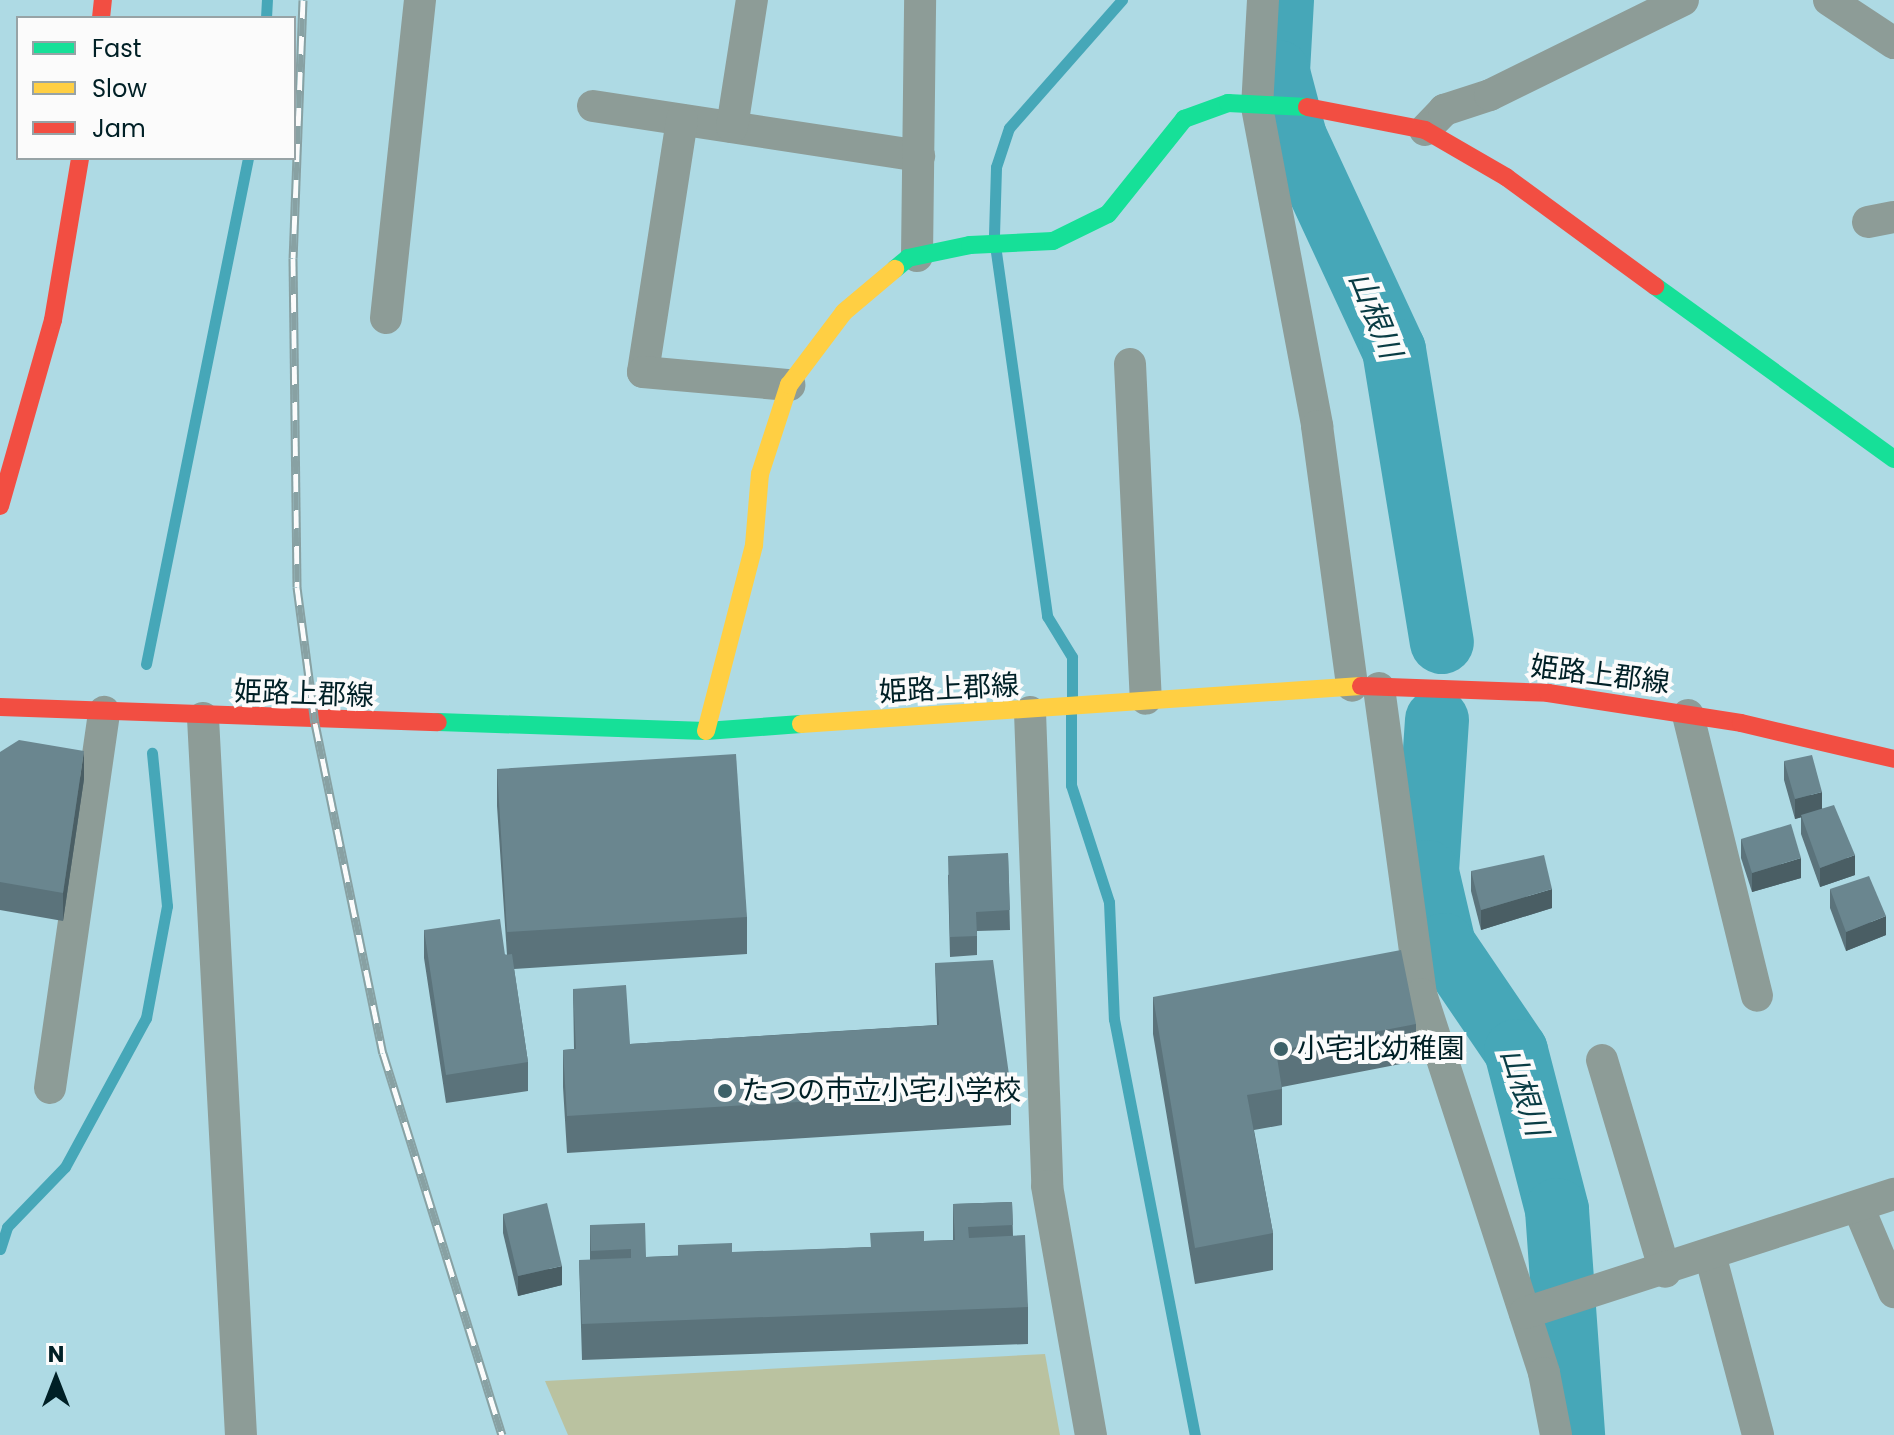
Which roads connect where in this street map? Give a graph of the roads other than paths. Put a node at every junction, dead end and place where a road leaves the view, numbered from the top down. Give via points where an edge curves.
1 (420, 0) edge
2 (752, 0) edge
3 (920, 0) edge
4 (1263, 0) edge
5 (1683, 0) edge
6 (1829, 0) edge
7 (1894, 43) edge
8 (593, 106) dead end
9 (1267, 107) junction
10 (682, 120) junction
11 (732, 127) junction
12 (1425, 130) junction
13 (919, 156) junction
14 (80, 160) edge
15 (917, 256) junction
16 (386, 318) dead end
17 (1130, 364) dead end
18 (789, 385) junction
19 (1894, 459) edge
20 (0, 506) edge
21 (1365, 687) junction
22 (1134, 700) junction
23 (0, 707) edge
24 (1043, 710) junction
25 (104, 712) junction
26 (1688, 715) junction
27 (203, 718) junction
28 (706, 731) junction
29 (1894, 759) edge
30 (1757, 996) dead end
31 (1602, 1060) dead end
32 (50, 1088) dead end
33 (1894, 1194) edge
34 (1860, 1211) junction
35 (1711, 1258) junction
36 (1665, 1272) junction
37 (1894, 1292) edge
38 (1525, 1313) junction
39 (241, 1435) edge
40 (1091, 1435) edge
41 (1556, 1435) edge
42 (1758, 1435) edge

1 - 16 street
2 - 11 street
3 - 13 street
4 - 9 street
5 - 12 street via 1490,95 1444,110
6 - 7 street
8 - 10 street
9 - 12 main road via 1307,107
9 - 15 main road via 1228,103 1184,119 1108,214 1053,241 970,245
9 - 21 street
10 - 11 street
10 - 18 street via 643,372
11 - 13 street
12 - 19 main road via 1506,177
13 - 15 street
14 - 20 main road via 53,320
15 - 18 main road via 844,312
17 - 22 street
18 - 28 main road via 760,474 754,545
21 - 22 main road, 姫路上郡線
21 - 26 main road, 姫路上郡線 via 1548,693
21 - 38 street via 1421,994
22 - 24 main road, 姫路上郡線
23 - 25 main road, 姫路上郡線
24 - 28 main road, 姫路上郡線
24 - 40 street via 1047,1186
25 - 27 main road, 姫路上郡線
25 - 32 street
26 - 29 main road, 姫路上郡線
26 - 30 street
27 - 28 main road, 姫路上郡線
27 - 39 street
31 - 36 street
33 - 34 street
34 - 35 street
34 - 37 street
35 - 36 street
35 - 42 street
36 - 38 street
38 - 41 street

